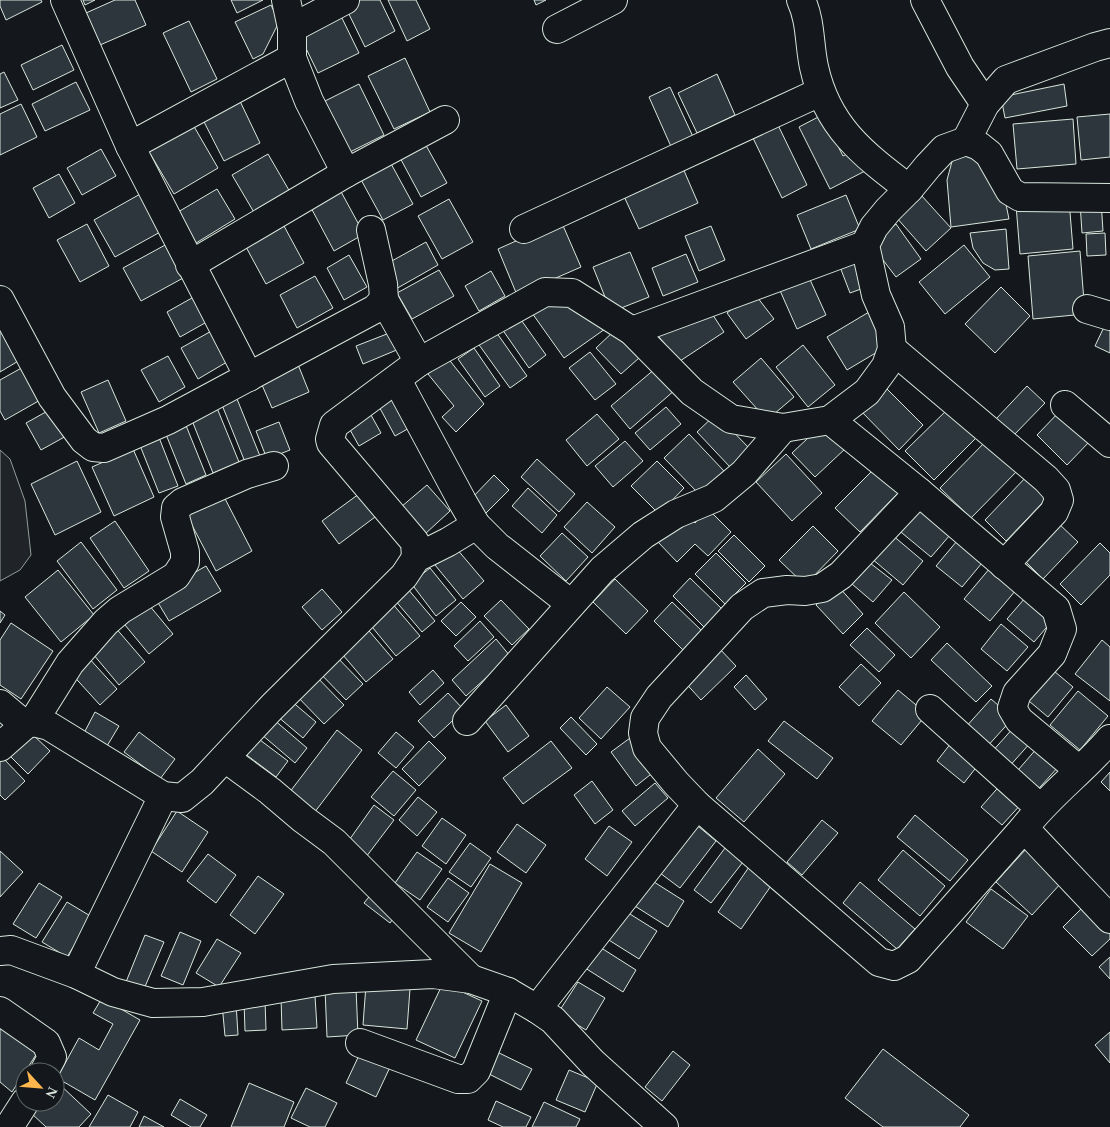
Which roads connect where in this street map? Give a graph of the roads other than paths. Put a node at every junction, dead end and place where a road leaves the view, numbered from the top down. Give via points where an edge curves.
1 (65, 0) edge
2 (286, 0) edge
3 (345, 0) edge
4 (613, 0) edge
5 (801, 0) edge
6 (925, 0) edge
7 (292, 28) junction
8 (557, 29) dead end
9 (1110, 43) edge
10 (292, 58) junction
11 (820, 92) junction
12 (985, 104) junction
13 (445, 120) dead end
14 (966, 141) junction
15 (130, 146) junction
16 (346, 173) junction
17 (909, 190) junction
18 (1110, 198) edge
19 (524, 229) dead end
20 (371, 230) dead end
21 (866, 246) junction
22 (190, 265) junction
23 (0, 300) edge
24 (384, 300) junction
25 (632, 331) junction
26 (892, 349) junction
27 (419, 362) junction
28 (249, 377) junction
29 (397, 380) junction
30 (1065, 404) dead end
31 (830, 420) junction
32 (783, 428) junction
33 (1110, 443) edge
34 (274, 466) dead end
35 (919, 492) junction
36 (476, 525) junction
37 (416, 558) junction
38 (1004, 565) junction
39 (571, 604) junction
40 (0, 704) edge
41 (930, 709) dead end
42 (466, 721) dead end
43 (29, 723) junction
44 (1110, 739) edge
45 (0, 747) edge
46 (225, 758) junction
47 (1079, 770) junction
48 (163, 796) junction
49 (697, 805) junction
50 (1032, 818) junction
51 (1110, 919) edge
52 (0, 950) edge
53 (76, 974) junction
54 (471, 979) junction
55 (508, 992) junction
56 (537, 1009) junction
57 (0, 1011) edge
58 (360, 1044) dead end
59 (49, 1062) edge
60 (664, 1127) edge

1 - 15 street
2 - 7 street
3 - 7 street
4 - 8 street
5 - 11 street
6 - 12 street via 960,66
7 - 10 street
9 - 12 street via 1006,80
10 - 15 street
10 - 16 street via 309,101
11 - 17 street via 843,133 870,160
11 - 19 street
12 - 14 street
13 - 16 street
14 - 17 street via 944,149
14 - 18 street via 989,154 1010,191 1020,198
15 - 22 street
16 - 22 street
17 - 21 street via 874,227
20 - 24 street
21 - 25 street
21 - 26 street via 876,295 890,327
22 - 28 street
23 - 28 street via 52,397 84,440 93,447 104,448 168,420
24 - 27 street
24 - 28 street via 375,309
25 - 27 street via 572,293 545,292
25 - 32 street via 692,392 731,419
26 - 31 street via 886,366 867,392
26 - 38 street via 1056,490 1059,500 1054,512
27 - 29 street
29 - 36 street
29 - 37 street via 334,425 330,439 415,542
30 - 33 street
31 - 32 street
31 - 35 street
32 - 39 street via 744,473 714,498 676,514 643,535 602,570
34 - 43 street via 183,502 176,508 185,562 176,576 106,622 70,663
35 - 38 street
35 - 49 street via 841,575 822,588 764,592 742,607 659,697 646,718 643,733 647,748
36 - 37 street
36 - 39 street via 497,546
37 - 46 street via 404,576
38 - 47 street via 1056,609 1062,629 1052,654 1017,693 1012,708 1019,720
39 - 42 street
40 - 43 street
41 - 50 street
43 - 45 street
43 - 48 street via 49,726
44 - 47 street
46 - 48 street via 182,798
46 - 54 street via 334,842
47 - 50 street
48 - 53 street
49 - 50 street via 879,962 894,966 908,959
49 - 56 street
50 - 51 street
52 - 53 street via 11,950
53 - 54 street via 113,992 153,1003 203,1002 333,979 433,974
54 - 55 street
55 - 56 street
55 - 58 street via 476,1071 468,1079 458,1079
56 - 60 street via 553,1020 593,1063
57 - 59 street via 46,1043 52,1057

